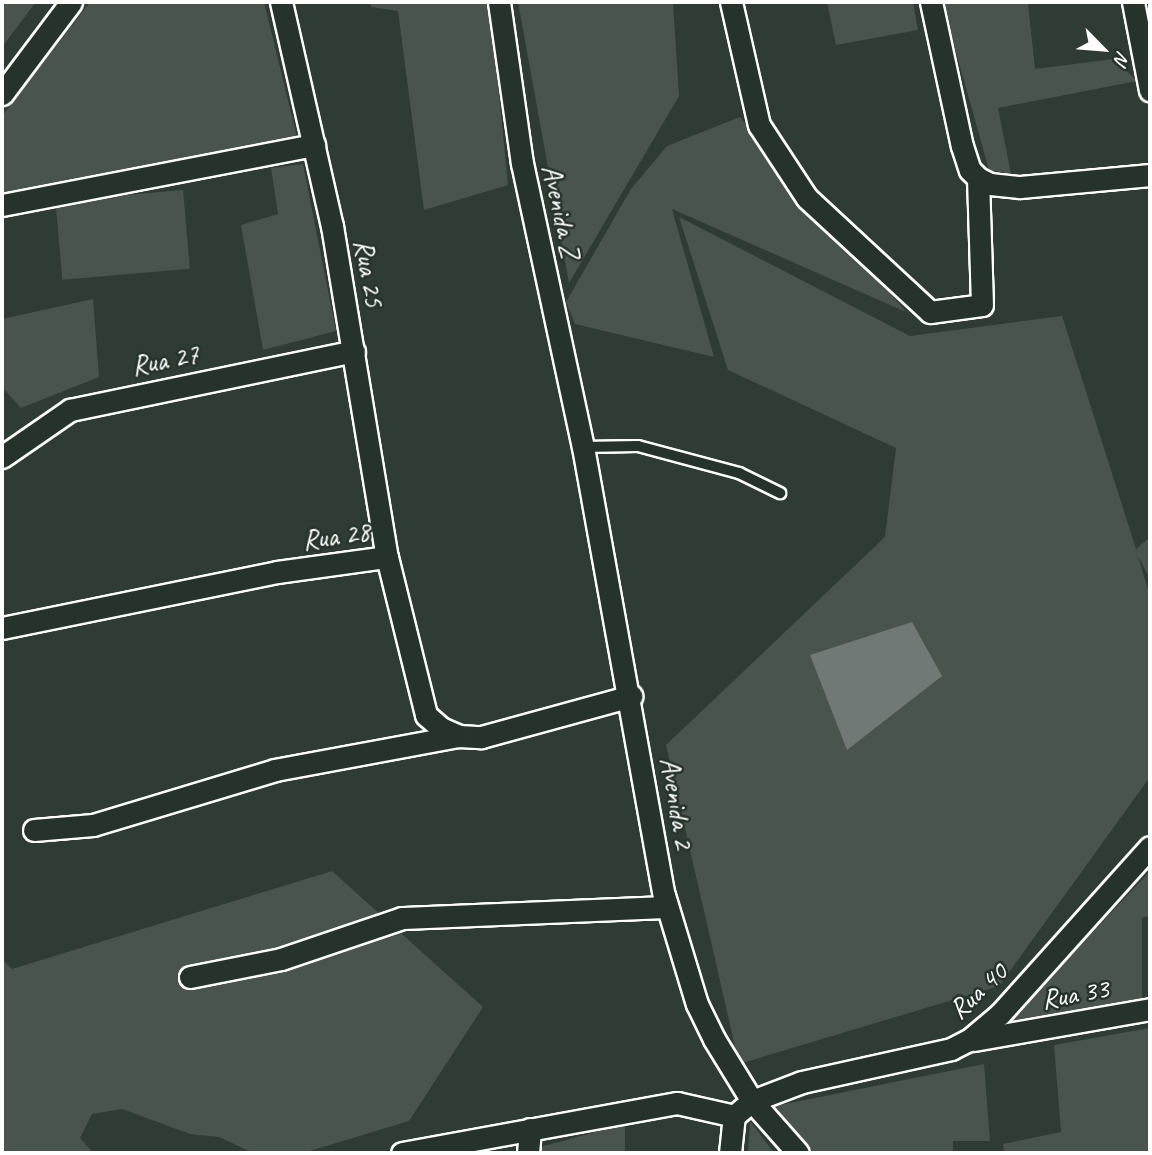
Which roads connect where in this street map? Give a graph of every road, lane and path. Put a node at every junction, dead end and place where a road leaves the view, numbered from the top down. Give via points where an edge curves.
1 (71, 2) edge
2 (281, 2) edge
3 (499, 2) edge
4 (732, 2) edge
5 (930, 2) edge
6 (1133, 2) edge
7 (1150, 90) edge
8 (2, 94) edge
9 (314, 145) junction
10 (1150, 175) edge
11 (978, 178) junction
12 (2, 205) edge
13 (354, 351) junction
14 (582, 439) junction
15 (2, 457) edge
16 (780, 492) dead end
17 (387, 557) junction
18 (2, 628) edge
19 (631, 696) junction
20 (459, 736) junction
21 (34, 831) dead end
22 (1150, 847) edge
23 (667, 907) junction
24 (190, 977) dead end
25 (1150, 1009) edge
26 (969, 1040) junction
27 (752, 1101) junction
28 (734, 1116) junction
29 (530, 1129) junction
30 (402, 1153) edge
31 (528, 1153) edge
32 (730, 1153) edge
33 (799, 1153) edge

1 - 8 street
2 - 9 street, Rua 25
3 - 14 street, Avenida Z via 522,163
4 - 11 street via 759,125 807,198 930,313 982,305
5 - 11 street via 962,146 970,170
6 - 7 street
9 - 12 street
9 - 13 street, Rua 25
10 - 11 street via 1020,187
13 - 15 street, Rua 27 via 70,410
13 - 17 street, Rua 25
14 - 16 lane via 638,446 738,473
14 - 19 street, Avenida 2
17 - 18 street, Rua 28 via 278,572
17 - 20 street, Rua 28 via 426,715
19 - 20 street via 481,737
19 - 23 street, Avenida 2
20 - 21 street via 275,770 93,825
22 - 26 street, Rua 40 via 1000,1014
23 - 24 street via 402,918 281,959
23 - 27 street, Avenida 2 via 697,1004
25 - 26 street, Rua 33
26 - 27 street, Rua 40 via 951,1049 802,1082
27 - 28 street, Rua 40
27 - 33 street, Avenida 2
28 - 29 street via 677,1102
28 - 32 street
29 - 30 street
29 - 31 street

